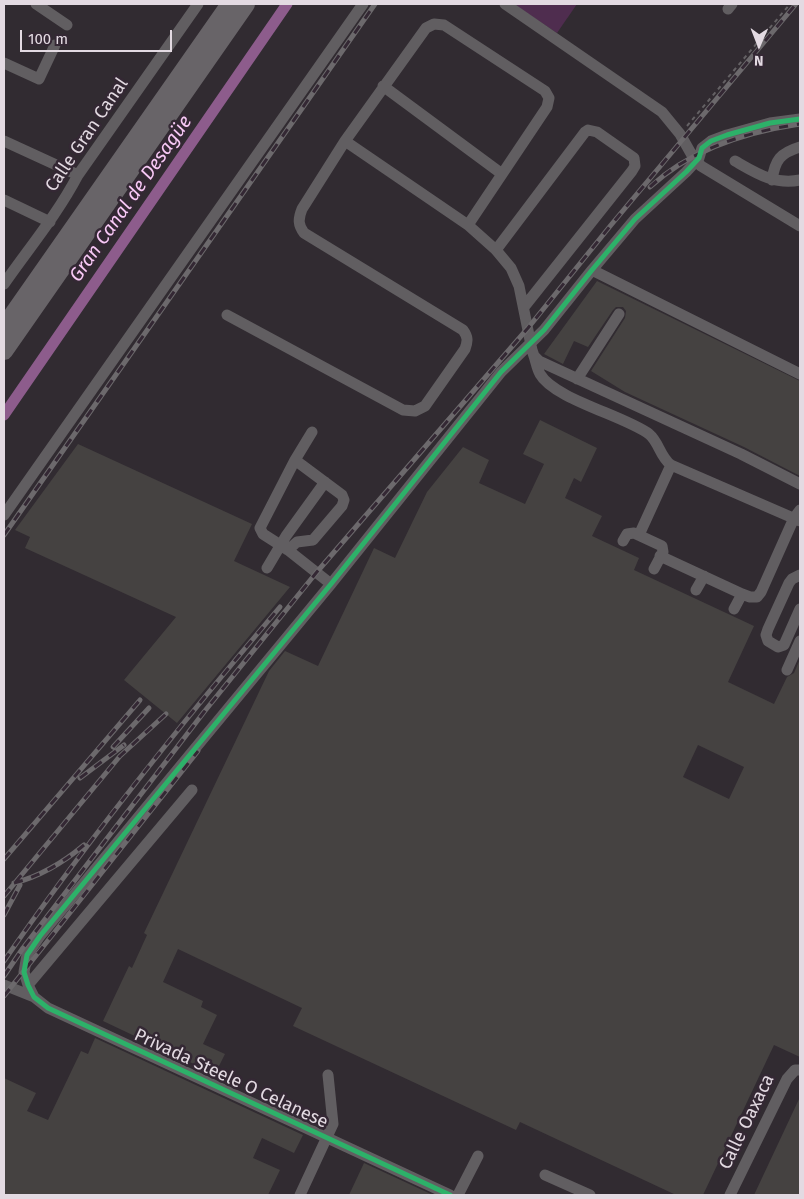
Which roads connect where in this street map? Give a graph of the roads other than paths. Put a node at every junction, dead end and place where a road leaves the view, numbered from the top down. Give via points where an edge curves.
1 (36, 4) edge
2 (198, 4) edge
3 (230, 4) edge
4 (246, 4) edge
5 (363, 4) edge
6 (505, 4) edge
7 (67, 25) dead end
8 (55, 45) dead end
9 (4, 63) edge
10 (383, 86) junction
11 (800, 119) edge
12 (4, 141) edge
13 (345, 141) junction
14 (800, 147) edge
15 (735, 161) dead end
16 (696, 162) junction
17 (502, 174) junction
18 (78, 175) junction
19 (772, 180) junction
20 (800, 180) edge
21 (4, 200) edge
22 (50, 222) junction
23 (468, 225) junction
24 (800, 226) edge
25 (496, 250) junction
26 (592, 270) junction
27 (5, 279) edge
28 (524, 307) junction
29 (619, 314) dead end
30 (227, 315) dead end
31 (4, 327) edge
32 (531, 343) junction
33 (4, 351) edge
34 (534, 356) junction
35 (800, 374) edge
36 (577, 379) junction
37 (312, 432) dead end
38 (295, 460) junction
39 (671, 465) junction
40 (325, 482) junction
41 (800, 484) edge
42 (4, 515) edge
43 (797, 522) edge
44 (640, 536) junction
45 (623, 541) dead end
46 (284, 547) junction
47 (660, 556) junction
48 (267, 568) dead end
49 (654, 569) dead end
50 (800, 575) edge
51 (704, 576) junction
52 (331, 584) junction
53 (696, 590) dead end
54 (742, 594) junction
55 (734, 609) dead end
56 (800, 609) edge
57 (800, 641) edge
58 (787, 670) dead end
59 (192, 790) dead end
60 (4, 985) edge
61 (28, 985) junction
62 (34, 998) junction
63 (800, 1070) edge
64 (328, 1075) dead end
65 (326, 1138) junction
66 (478, 1156) dead end
67 (545, 1175) dead end
68 (573, 1192) edge
69 (300, 1195) edge
70 (450, 1195) edge
71 (458, 1195) edge
72 (590, 1195) edge
73 (730, 1195) edge

1 - 7 street
2 - 18 street, Calle Gran Canal
3 - 31 highway
4 - 33 highway
5 - 42 street
6 - 16 street via 662,112 680,134
8 - 9 street via 39,79
10 - 13 street
10 - 17 street
10 - 17 street via 426,28 439,23 545,91 549,98 547,107
11 - 16 street via 763,125 711,141 702,148
12 - 18 street
13 - 23 street
13 - 30 street via 302,209 300,228 463,330 468,339 464,349 425,406 409,412
14 - 19 street via 780,157
15 - 19 street
16 - 24 street
16 - 26 street via 635,219
17 - 23 street
18 - 22 street, Calle Gran Canal
19 - 20 street
21 - 22 street
22 - 27 street, Calle Gran Canal
23 - 25 street
25 - 28 street via 516,276
25 - 28 street via 584,132 597,132 634,158 632,171
26 - 32 street
26 - 35 street
28 - 32 street
29 - 36 street
32 - 34 street
32 - 52 street via 501,372
34 - 36 street
34 - 39 street via 544,380 578,400 647,432
36 - 41 street
37 - 38 street
38 - 40 street
38 - 46 street via 260,528 263,534
39 - 43 street
39 - 44 street
40 - 46 street
40 - 46 street via 342,495 344,503 313,540
43 - 54 street via 761,592 754,598
44 - 45 street via 629,533
44 - 47 street via 662,546
46 - 48 street
46 - 52 street
47 - 49 street
47 - 51 street
50 - 56 street via 789,583 768,629 768,641 778,647 784,646
51 - 53 street
51 - 54 street
52 - 61 street via 40,936 27,955 24,972
54 - 55 street
57 - 58 street
59 - 61 street
60 - 62 street, Privada Steele O Celanese
61 - 62 street
62 - 65 street, Privada Steele O Celanese via 85,1026
63 - 73 street, Calle Oaxaca via 795,1070 787,1079
64 - 65 street via 333,1124
65 - 69 street
65 - 70 street, Privada Steele O Celanese
66 - 71 street
67 - 68 street
68 - 72 street

